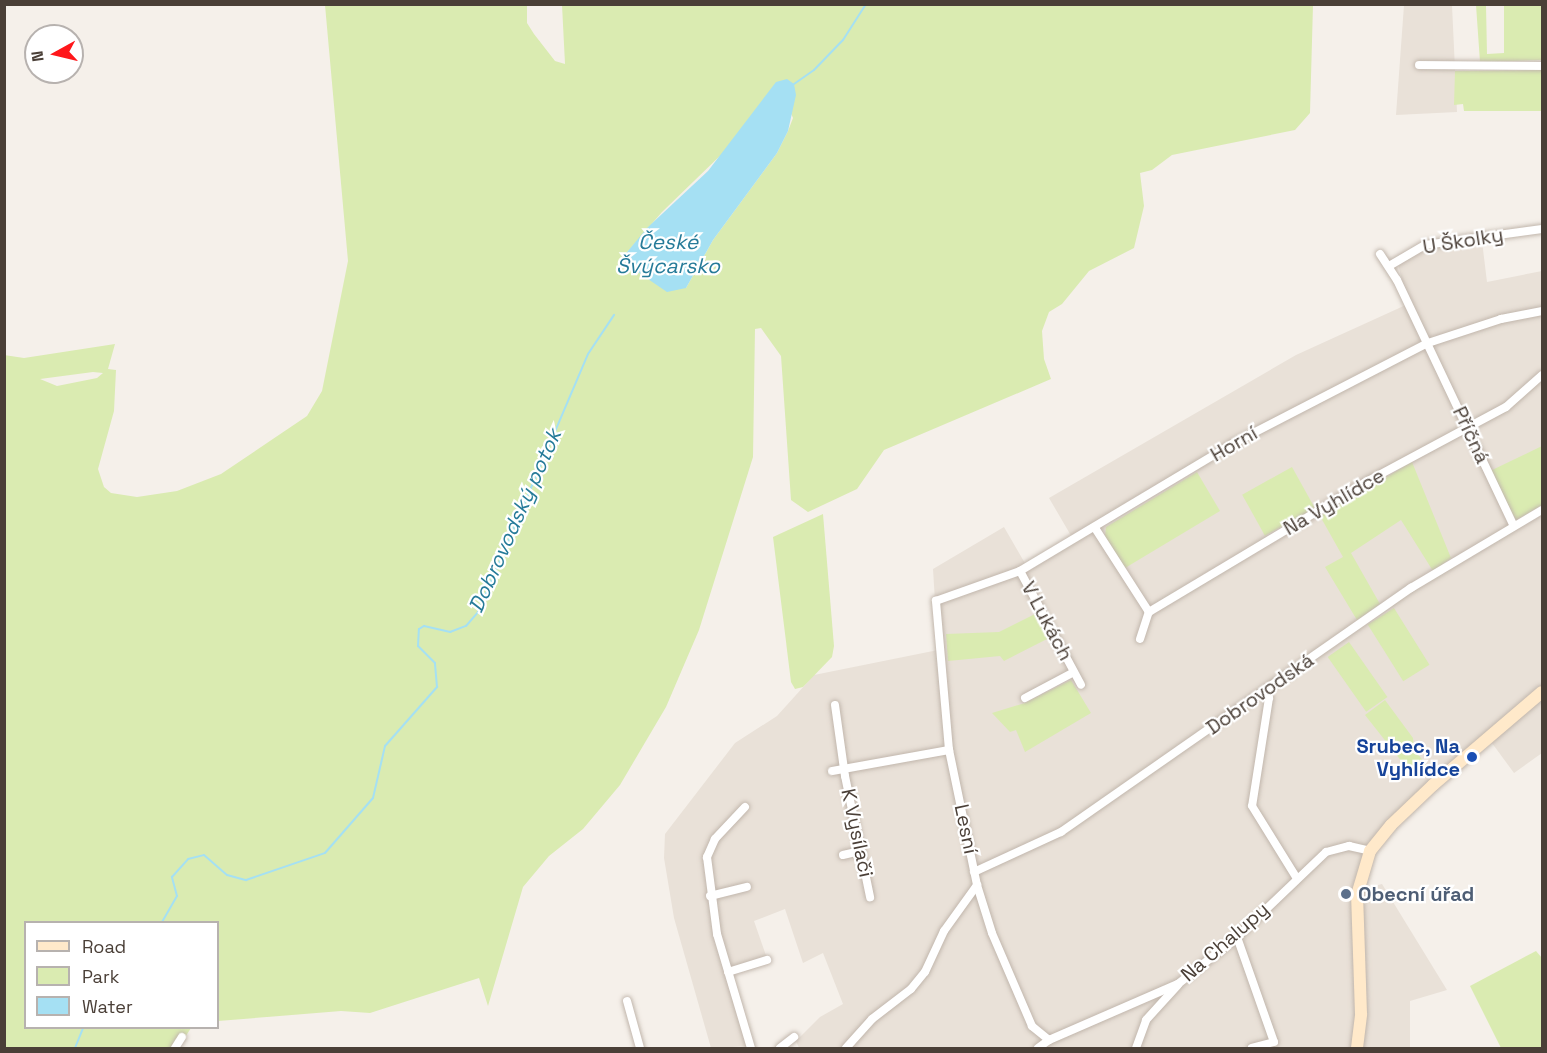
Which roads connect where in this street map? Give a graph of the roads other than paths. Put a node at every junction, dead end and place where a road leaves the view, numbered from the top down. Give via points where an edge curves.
1 (1419, 65) dead end
2 (1542, 66) edge
3 (1542, 229) edge
4 (1380, 254) dead end
5 (1389, 266) junction
6 (1542, 311) edge
7 (1428, 344) junction
8 (1542, 375) edge
9 (1467, 429) junction
10 (1542, 510) edge
11 (1514, 526) junction
12 (1095, 528) junction
13 (1020, 571) junction
14 (936, 600) joint
15 (1149, 612) junction
16 (1140, 639) dead end
17 (1074, 672) junction
18 (1081, 685) dead end
19 (1265, 690) junction
20 (1542, 693) edge
21 (1025, 698) dead end
22 (835, 705) dead end
23 (949, 750) junction
24 (844, 770) junction
25 (832, 771) dead end
26 (746, 807) dead end
27 (861, 851) junction
28 (1370, 851) junction
29 (843, 855) dead end
30 (974, 872) junction
31 (1296, 877) junction
32 (977, 885) junction
33 (747, 887) dead end
34 (710, 896) junction
35 (870, 897) dead end
36 (1237, 937) junction
37 (767, 960) dead end
38 (728, 972) junction
39 (1179, 984) junction
40 (627, 1000) dead end
41 (182, 1037) dead end
42 (794, 1037) dead end
43 (1049, 1040) junction
44 (176, 1048) edge
45 (640, 1048) edge
46 (751, 1048) edge
47 (780, 1048) edge
48 (846, 1048) edge
49 (1038, 1048) edge
50 (1136, 1048) edge
51 (1252, 1048) edge
52 (1357, 1048) edge

1 - 2 street
3 - 5 street, U Školky via 1425,245
4 - 5 street, Příčná
5 - 7 street, Příčná
6 - 7 street, Horní via 1501,319
7 - 9 street, Příčná
7 - 12 street, Horní via 1232,444
8 - 9 street, Na Vyhlídce via 1506,407
9 - 11 street, Příčná
9 - 15 street, Na Vyhlídce via 1366,482
10 - 11 street, Dobrovodská
11 - 19 street, Dobrovodská via 1411,588
12 - 13 street, Horní
12 - 15 street
13 - 14 street, Horní
13 - 17 street, V Lukách
14 - 23 street, Lesní
15 - 16 street
17 - 18 street, V Lukách
17 - 21 street, V Lukách
19 - 30 street, Dobrovodská via 1060,832
19 - 31 street via 1269,698 1252,806
20 - 28 main road via 1433,785
22 - 24 street, K Vysílači
23 - 24 street, K Vysílači
23 - 30 street, Lesní
24 - 25 street, K Vysílači
24 - 27 street, K Vysílači
26 - 34 street via 715,839 707,857
27 - 29 street
27 - 35 street, K Vysílači
28 - 31 street, Na Chalupy via 1349,846 1326,852
28 - 52 main road via 1358,895 1361,1014
30 - 32 street, Lesní
31 - 36 street, Na Chalupy
32 - 43 street, Lesní via 992,933 1032,1026
32 - 48 street via 944,932 918,981 872,1019
33 - 34 street
34 - 38 street
36 - 39 street, Na Chalupy
36 - 51 street via 1274,1042
37 - 38 street
38 - 46 street
39 - 43 street, Na Chalupy
39 - 50 street via 1146,1020
40 - 45 street
41 - 44 street
42 - 47 street
43 - 49 street, Na Chalupy

